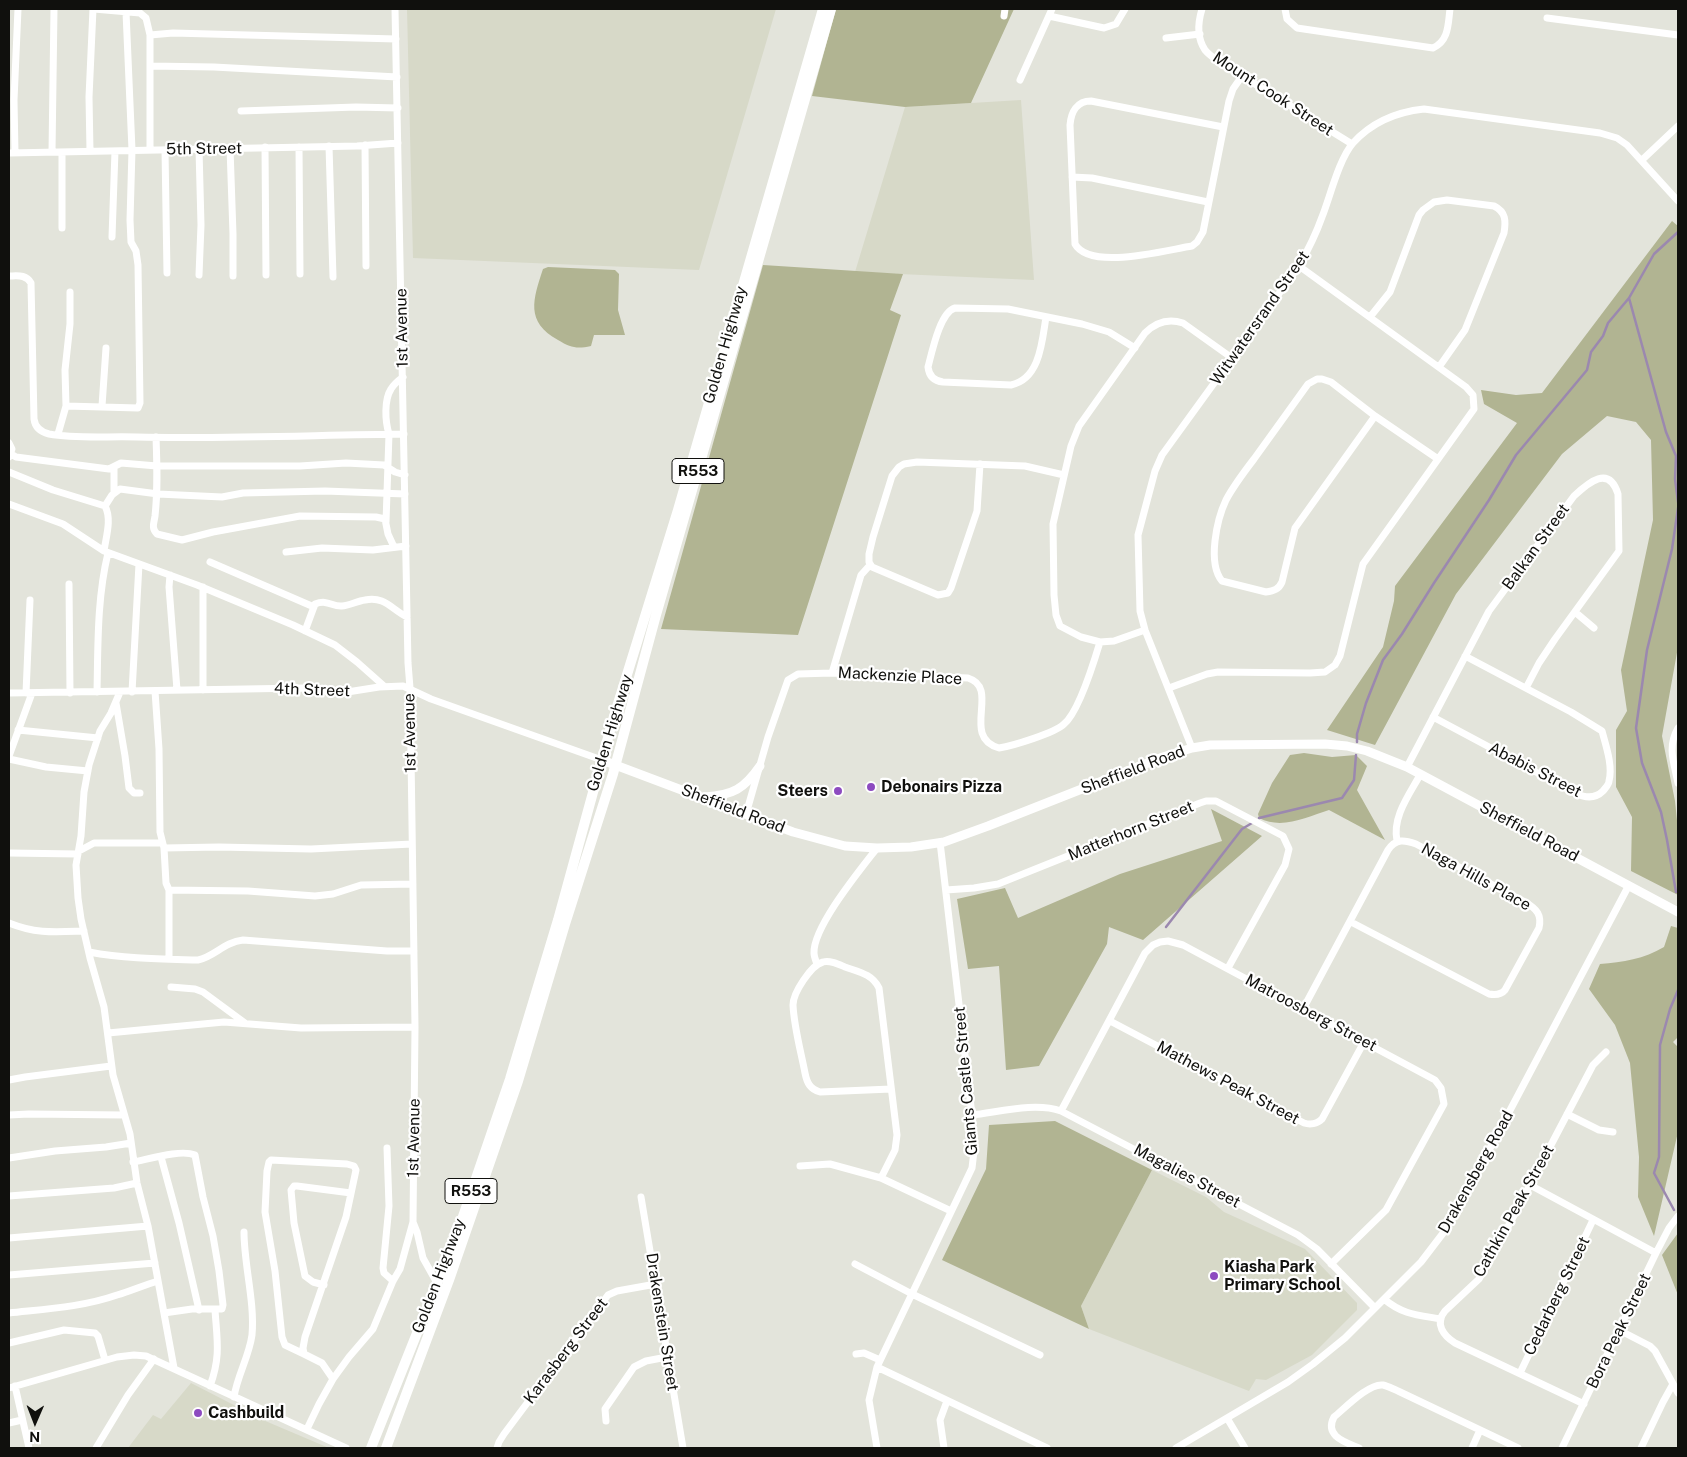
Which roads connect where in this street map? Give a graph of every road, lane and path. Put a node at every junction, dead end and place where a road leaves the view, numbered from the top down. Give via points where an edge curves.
1 (18, 9) edge
2 (54, 9) edge
3 (93, 9) edge
4 (395, 9) edge
5 (823, 9) edge
6 (831, 9) edge
7 (1125, 9) edge
8 (1202, 9) edge
9 (1285, 9) edge
10 (1450, 9) edge
11 (129, 11) edge
12 (1051, 12) edge
13 (1547, 18) dead end
14 (150, 34) junction
15 (1200, 34) junction
16 (1678, 35) edge
17 (1166, 38) dead end
18 (396, 39) junction
19 (150, 66) junction
20 (1242, 76) junction
21 (397, 77) junction
22 (1020, 80) dead end
23 (398, 108) junction
24 (241, 111) dead end
25 (1678, 126) edge
26 (1223, 127) junction
27 (398, 143) junction
28 (1352, 144) junction
29 (364, 145) junction
30 (329, 146) junction
31 (299, 147) junction
32 (230, 148) junction
33 (265, 148) junction
34 (199, 149) junction
35 (132, 150) junction
36 (150, 150) junction
37 (166, 150) junction
38 (90, 151) junction
39 (115, 151) junction
40 (52, 152) junction
41 (62, 152) junction
42 (12, 153) edge
43 (1642, 160) junction
44 (1072, 178) junction
45 (1678, 201) edge
46 (1208, 202) junction
47 (62, 228) dead end
48 (112, 237) dead end
49 (366, 266) dead end
50 (1299, 266) junction
51 (167, 273) dead end
52 (300, 274) dead end
53 (199, 275) dead end
54 (266, 275) dead end
55 (9, 276) edge
56 (233, 276) dead end
57 (333, 277) dead end
58 (70, 292) dead end
59 (1046, 317) junction
60 (1370, 317) junction
61 (106, 348) dead end
62 (1135, 348) junction
63 (1232, 358) junction
64 (1439, 367) junction
65 (403, 377) junction
66 (66, 406) junction
67 (102, 406) junction
68 (1375, 416) junction
69 (58, 434) junction
70 (389, 434) junction
71 (404, 434) junction
72 (156, 437) junction
73 (9, 443) edge
74 (10, 456) edge
75 (1438, 459) junction
76 (980, 464) junction
77 (157, 466) junction
78 (114, 468) junction
79 (388, 468) junction
80 (9, 472) edge
81 (405, 475) junction
82 (1064, 475) junction
83 (114, 492) junction
84 (387, 493) junction
85 (158, 494) junction
86 (405, 494) junction
87 (9, 504) edge
88 (104, 506) junction
89 (386, 522) junction
90 (406, 546) junction
91 (394, 547) junction
92 (106, 552) junction
93 (286, 552) dead end
94 (210, 562) dead end
95 (139, 564) junction
96 (870, 565) junction
97 (170, 575) junction
98 (69, 584) dead end
99 (204, 587) junction
100 (30, 600) dead end
101 (314, 606) junction
102 (1575, 612) junction
103 (407, 617) junction
104 (1594, 628) dead end
105 (1146, 630) junction
106 (305, 631) junction
107 (1100, 642) junction
108 (1465, 656) junction
109 (832, 672) junction
110 (384, 686) junction
111 (410, 688) junction
112 (1169, 688) junction
113 (1526, 688) junction
114 (176, 690) junction
115 (203, 690) junction
116 (156, 691) junction
117 (97, 692) junction
118 (120, 692) junction
119 (132, 692) junction
120 (9, 693) edge
121 (29, 693) junction
122 (70, 693) junction
123 (116, 702) junction
124 (1433, 717) junction
125 (1678, 728) edge
126 (18, 730) junction
127 (98, 738) junction
128 (1192, 748) junction
129 (9, 757) edge
130 (602, 760) junction
131 (616, 764) junction
132 (760, 766) junction
133 (1407, 767) junction
134 (88, 771) junction
135 (1420, 775) junction
136 (1678, 783) edge
137 (140, 793) dead end
138 (702, 797) junction
139 (746, 814) junction
140 (1397, 841) junction
141 (940, 842) junction
142 (412, 844) junction
143 (163, 846) junction
144 (877, 848) junction
145 (9, 853) edge
146 (78, 853) junction
147 (412, 884) junction
148 (1629, 885) junction
149 (169, 890) junction
150 (946, 890) junction
151 (1678, 912) edge
152 (9, 922) edge
153 (1351, 922) junction
154 (84, 931) junction
155 (414, 951) junction
156 (89, 952) junction
157 (168, 959) junction
158 (817, 964) junction
159 (1228, 968) junction
160 (171, 988) dead end
161 (1303, 1009) junction
162 (1110, 1020) junction
163 (246, 1024) junction
164 (415, 1027) junction
165 (108, 1033) junction
166 (1364, 1042) junction
167 (1606, 1052) dead end
168 (111, 1066) junction
169 (9, 1080) edge
170 (891, 1089) junction
171 (1061, 1111) junction
172 (124, 1114) junction
173 (1567, 1114) junction
174 (972, 1115) junction
175 (9, 1116) edge
176 (1613, 1132) dead end
177 (131, 1143) junction
178 (387, 1148) dead end
179 (160, 1157) junction
180 (9, 1158) edge
181 (133, 1162) junction
182 (800, 1166) dead end
183 (881, 1178) junction
184 (137, 1183) junction
185 (1530, 1185) junction
186 (352, 1193) junction
187 (9, 1196) edge
188 (640, 1197) dead end
189 (951, 1211) junction
190 (1678, 1216) edge
191 (1593, 1220) junction
192 (413, 1222) junction
193 (148, 1226) junction
194 (244, 1232) dead end
195 (9, 1238) edge
196 (1656, 1253) junction
197 (155, 1263) junction
198 (855, 1264) dead end
199 (1331, 1264) junction
200 (9, 1275) edge
201 (158, 1280) junction
202 (393, 1281) junction
203 (437, 1283) junction
204 (324, 1284) junction
205 (656, 1284) junction
206 (912, 1294) junction
207 (1384, 1299) junction
208 (1375, 1308) junction
209 (199, 1310) junction
210 (215, 1310) junction
211 (9, 1313) edge
212 (164, 1313) junction
213 (1441, 1319) junction
214 (1619, 1330) junction
215 (9, 1343) edge
216 (304, 1354) junction
217 (856, 1354) dead end
218 (1040, 1355) dead end
219 (667, 1357) junction
220 (154, 1359) junction
221 (105, 1360) junction
222 (879, 1364) junction
223 (174, 1368) junction
224 (1520, 1373) junction
225 (333, 1380) junction
226 (1673, 1384) junction
227 (210, 1386) junction
228 (12, 1387) edge
229 (1678, 1393) edge
230 (234, 1397) junction
231 (947, 1401) junction
232 (1584, 1404) junction
233 (1227, 1418) junction
234 (22, 1420) junction
235 (606, 1421) dead end
236 (9, 1423) edge
237 (307, 1429) junction
238 (1480, 1430) junction
239 (29, 1448) edge
240 (96, 1448) edge
241 (346, 1448) edge
242 (371, 1448) edge
243 (386, 1448) edge
244 (497, 1448) edge
245 (683, 1448) edge
246 (877, 1448) edge
247 (944, 1448) edge
248 (1047, 1448) edge
249 (1176, 1448) edge
250 (1245, 1448) edge
251 (1359, 1448) edge
252 (1472, 1448) edge
253 (1518, 1448) edge
254 (1562, 1448) edge
255 (1641, 1448) edge

1 - 42 street
2 - 40 street
3 - 11 street
3 - 38 street
4 - 18 street, 1st Avenue
5 - 130 main road, Golden Highway / R553
6 - 131 main road, Golden Highway / R553
7 - 12 street via 1120,20 1108,27 1096,27
8 - 15 street, Mount Cook Street via 1198,21
9 - 10 street via 1286,19 1297,28 1432,48 1440,44 1446,35
11 - 14 street via 146,18
11 - 35 street
12 - 22 street
13 - 16 street
14 - 18 street
14 - 19 street
15 - 17 street
15 - 20 street, Mount Cook Street via 1205,50
18 - 21 street, 1st Avenue
19 - 21 street
19 - 36 street
20 - 26 street via 1233,89
20 - 28 street, Mount Cook Street
21 - 23 street, 1st Avenue
23 - 24 street
23 - 27 street, 1st Avenue
25 - 43 street
26 - 44 street via 1086,101 1075,108 1070,118
26 - 46 street
27 - 29 street, 5th Street
27 - 65 street, 1st Avenue
28 - 43 street, Witwatersrand Street via 1384,119 1424,109 1609,135 1627,145
28 - 50 street, Witwatersrand Street
29 - 30 street, 5th Street
29 - 49 street
30 - 31 street, 5th Street
30 - 57 street
31 - 33 street, 5th Street
31 - 52 street
32 - 33 street, 5th Street
32 - 34 street, 5th Street
32 - 56 street
33 - 54 street
34 - 37 street, 5th Street
34 - 53 street via 202,225
35 - 36 street, 5th Street
35 - 39 street, 5th Street
35 - 67 street via 130,220 131,242 138,265 140,404 136,408
36 - 37 street, 5th Street
37 - 51 street
38 - 39 street, 5th Street
38 - 41 street, 5th Street
39 - 48 street
40 - 41 street, 5th Street
40 - 42 street, 5th Street
41 - 47 street
43 - 45 street, Witwatersrand Street
44 - 46 street via 1092,178
44 - 46 street via 1075,244 1082,253 1091,256 1111,258 1192,246 1201,236
50 - 60 street
50 - 63 street, Witwatersrand Street
55 - 69 street via 23,276 31,283 34,419 38,428 48,434
58 - 66 street
59 - 59 street via 1008,309 951,309 942,322 928,367 929,374 943,382 1011,385 1021,382 1037,361
59 - 62 street via 1101,328
60 - 64 street
60 - 64 street via 1390,292 1419,215 1429,204 1447,200 1499,209 1505,217 1504,233 1465,330
61 - 67 street
62 - 63 street via 1152,326 1174,321 1183,323
62 - 82 street via 1079,426
63 - 105 street, Witwatersrand Street via 1162,455 1154,471 1138,535 1140,611
64 - 75 street via 1466,387 1473,395 1475,405
65 - 70 street via 390,389 388,396 386,417
65 - 71 street, 1st Avenue
66 - 67 street
66 - 69 street
68 - 68 street via 1331,382 1322,379 1308,384 1238,480 1225,504 1216,532 1215,552 1216,573 1222,581 1266,592 1278,588 1295,528
68 - 75 street
69 - 72 street
70 - 71 street
70 - 72 street
70 - 79 street
71 - 81 street, 1st Avenue
72 - 77 street
73 - 74 street via 12,446
74 - 78 street
75 - 112 street via 1363,564 1340,656 1330,670 1316,673 1218,672
76 - 82 street via 1025,466
76 - 96 street via 909,462 899,467 892,476 873,537
76 - 96 street via 977,511 948,593 938,595
77 - 78 street via 121,463
77 - 79 street via 346,464 384,465
77 - 85 street
78 - 83 street
79 - 81 street
79 - 84 street
80 - 88 street
81 - 86 street, 1st Avenue
82 - 107 street via 1053,524 1056,614 1060,626 1081,638
83 - 85 street via 120,489
83 - 88 street
84 - 85 street via 269,492 222,497
84 - 86 street
84 - 89 street
85 - 89 street via 154,531 182,540 300,516 376,517
86 - 90 street, 1st Avenue
87 - 92 street via 63,524
88 - 92 street via 108,514
89 - 91 street
90 - 91 street
90 - 103 street, 1st Avenue
91 - 93 street
92 - 95 street
92 - 117 street
94 - 101 street
95 - 97 street
95 - 119 street
96 - 109 street via 861,575
97 - 99 street
97 - 114 street
98 - 122 street
99 - 106 street
99 - 115 street
100 - 121 street
101 - 103 street via 323,602 339,607 379,599
101 - 106 street
102 - 104 street
102 - 108 street, Balkan Street via 1619,551 1618,494 1614,483 1605,478 1595,479 1574,496 1489,611
102 - 113 street, Balkan Street via 1539,663
103 - 111 street, 1st Avenue
105 - 107 street via 1114,641
105 - 112 street, Witwatersrand Street
106 - 110 street via 335,645
107 - 109 street, Mackenzie Place via 1075,708 1064,725 999,748 991,746 983,737 982,692 974,680
108 - 113 street, Ababis Street
108 - 124 street, Balkan Street
109 - 132 street, Mackenzie Place via 798,674 788,680
110 - 111 street, 4th Street
110 - 115 street, 4th Street via 341,693 304,688
111 - 130 street, 4th Street via 431,699
111 - 142 street, 1st Avenue
112 - 128 street, Witwatersrand Street
113 - 124 street, Ababis Street via 1602,731 1610,771 1609,783 1602,792 1583,797
114 - 115 street, 4th Street
114 - 116 street, 4th Street
116 - 119 street, 4th Street
116 - 143 street
117 - 118 street, 4th Street
117 - 122 street, 4th Street
118 - 119 street, 4th Street
118 - 123 street
120 - 121 street, 4th Street
121 - 122 street, 4th Street
121 - 126 street
123 - 127 street
123 - 137 street via 129,788
124 - 133 street, Balkan Street
125 - 136 street via 1672,744
126 - 127 street
126 - 129 street
127 - 134 street
128 - 133 street, Sheffield Road via 1234,744 1332,745 1367,751
128 - 141 street, Sheffield Road
129 - 134 street via 46,768
130 - 131 street, Sheffield Road
130 - 203 main road, Golden Highway / R553 via 510,1079
131 - 138 street, Sheffield Road
131 - 243 main road, Golden Highway / R553 via 485,1180
132 - 138 street via 747,783 732,792
132 - 139 street, Mackenzie Place
133 - 135 street, Sheffield Road
134 - 146 street
135 - 140 street via 1402,807 1395,828
135 - 148 street, Sheffield Road
138 - 139 street, Sheffield Road
139 - 144 street, Sheffield Road via 831,843
140 - 153 street via 1388,850
140 - 153 street, Naga Hills Place via 1416,844 1534,907 1539,913 1539,928 1505,990 1497,995 1489,994
141 - 144 street, Sheffield Road
141 - 150 street, Giants Castle Street
142 - 143 street via 318,849
142 - 147 street, 1st Avenue
143 - 146 street via 94,843
143 - 149 street
144 - 158 street via 818,933 814,953
145 - 146 street
146 - 154 street via 78,898
147 - 149 street via 361,885 326,896
147 - 155 street, 1st Avenue
148 - 151 street, Sheffield Road
148 - 207 street, Drakensberg Road via 1460,1205 1421,1262
149 - 157 street
150 - 159 street, Matterhorn Street via 991,886 1200,803 1216,801 1283,836 1290,849 1285,865
150 - 174 street, Giants Castle Street
152 - 154 street via 39,932
153 - 161 street
154 - 156 street
155 - 157 street via 243,940 226,944 203,959
155 - 164 street, 1st Avenue
156 - 157 street via 115,957
156 - 165 street
158 - 170 street via 830,961 865,974 876,983 881,997
158 - 170 street via 797,991 793,1003 808,1084 820,1092
159 - 161 street, Matroosberg Street
159 - 162 street, Matroosberg Street via 1183,945 1168,941 1153,945 1145,953
160 - 163 street via 204,992
161 - 166 street, Matroosberg Street
162 - 166 street, Mathews Peak Street via 1308,1124 1322,1119
162 - 171 street, Matroosberg Street
163 - 164 street via 301,1028
163 - 165 street via 224,1022
164 - 192 street, 1st Avenue
165 - 168 street
166 - 199 street, Matroosberg Street via 1435,1080 1441,1088 1444,1104 1386,1210
167 - 173 street, Cathkin Peak Street via 1593,1065
168 - 169 street
168 - 172 street
170 - 183 street via 898,1135 895,1150
171 - 174 street, Magalies Street via 1035,1108
171 - 199 street, Magalies Street via 1298,1235
172 - 175 street
172 - 177 street
173 - 176 street via 1599,1130
173 - 185 street, Cathkin Peak Street
174 - 189 street, Giants Castle Street via 972,1168
177 - 180 street
177 - 181 street
178 - 202 street via 389,1206 383,1268
179 - 181 street
179 - 209 street
179 - 210 street via 186,1153 195,1155 219,1271 223,1305 222,1309
181 - 184 street
182 - 183 street via 830,1164
183 - 189 street
184 - 187 street via 114,1188
184 - 193 street
185 - 191 street
185 - 213 street, Cathkin Peak Street via 1479,1279 1445,1311
186 - 204 street
186 - 204 street via 297,1186 291,1190 305,1276
186 - 216 street via 354,1166 280,1160 269,1162 265,1212 282,1337 285,1345
188 - 205 street, Drakenstein Street
189 - 206 street, Giants Castle Street
190 - 196 street, Bora Peak Street
191 - 196 street
191 - 224 street, Cedarberg Street
192 - 202 street, 1st Avenue via 400,1269
192 - 203 street via 423,1258
193 - 195 street
193 - 197 street
194 - 230 street via 252,1334
196 - 214 street, Bora Peak Street
197 - 200 street
197 - 201 street
198 - 206 street
199 - 208 street, Magalies Street
201 - 211 street via 99,1300
201 - 212 street
202 - 225 street, 1st Avenue via 373,1329
203 - 242 main road, Golden Highway / R553
204 - 216 street via 305,1337
205 - 219 street, Drakenstein Street
205 - 244 street, Karasberg Street via 608,1295 504,1434
206 - 218 street
206 - 222 street, Giants Castle Street
207 - 208 street, Drakensberg Road
207 - 213 street via 1405,1313
208 - 233 street, Drakensberg Road via 1314,1364
209 - 210 street
209 - 212 street
210 - 227 street via 219,1355
212 - 223 street
213 - 224 street via 1441,1328 1447,1337
214 - 226 street via 1650,1346
214 - 232 street, Bora Peak Street
215 - 221 street via 64,1330 95,1333
216 - 225 street via 322,1363
217 - 222 street via 864,1353
219 - 235 street via 634,1366 605,1409
219 - 245 street, Drakenstein Street
220 - 221 street via 134,1355
220 - 223 street
220 - 240 street
221 - 228 street
222 - 231 street
222 - 246 street, Giants Castle Street via 869,1400
223 - 227 street
224 - 232 street
225 - 237 street, 1st Avenue
226 - 229 street
226 - 255 street
227 - 230 street
228 - 234 street
230 - 237 street
231 - 247 street via 940,1420
231 - 248 street
232 - 254 street, Bora Peak Street
233 - 249 street, Drakensberg Road
233 - 250 street
234 - 236 street
234 - 239 street
237 - 241 street
238 - 251 street via 1384,1385 1374,1386 1334,1417 1331,1426 1336,1437
238 - 252 street
238 - 253 street

